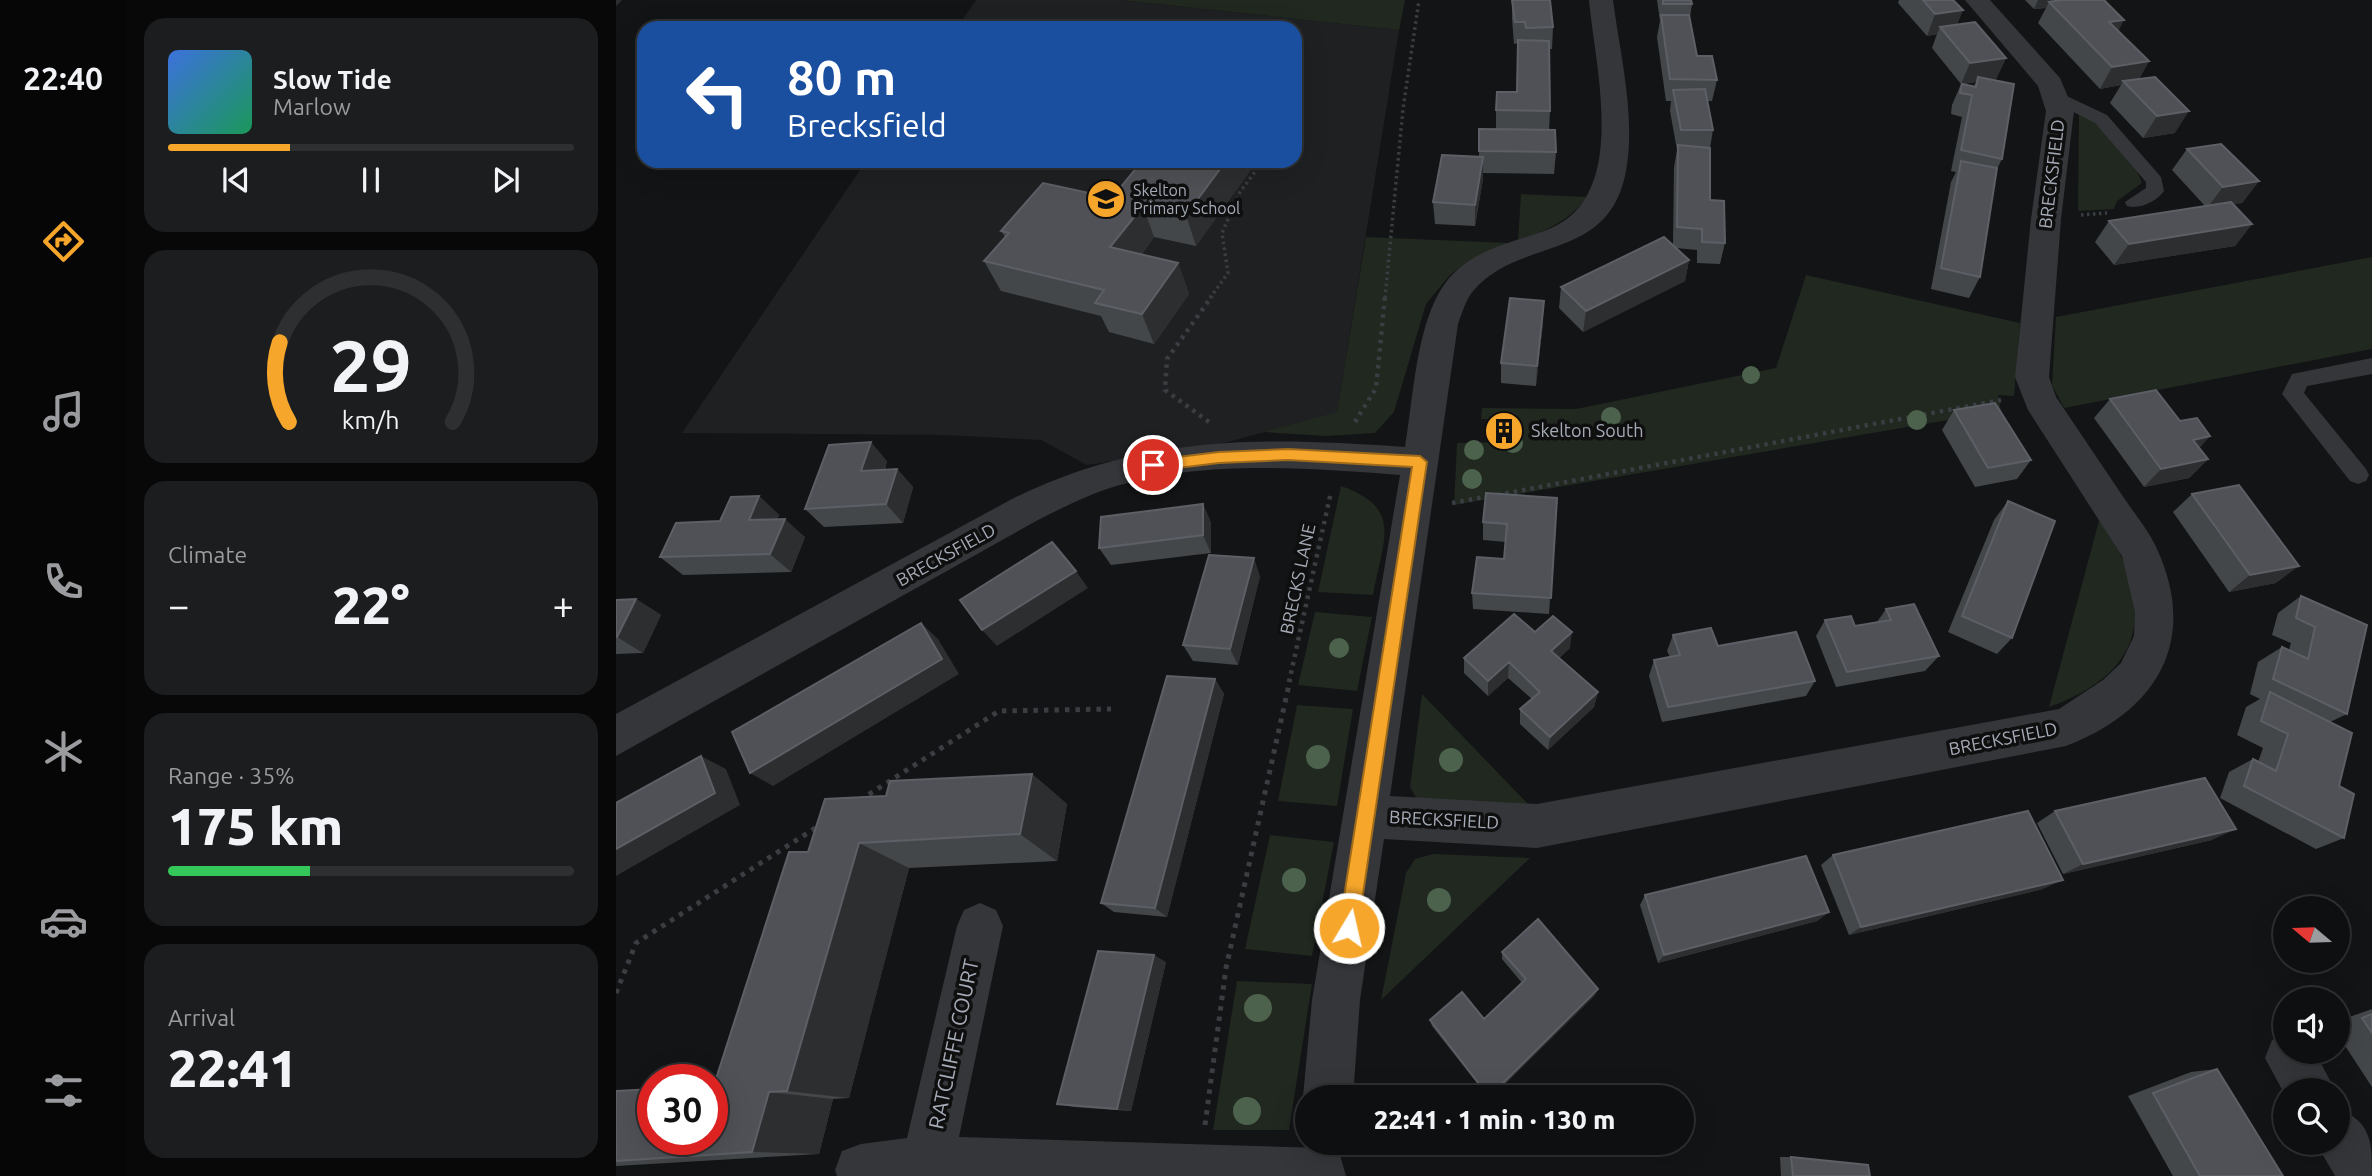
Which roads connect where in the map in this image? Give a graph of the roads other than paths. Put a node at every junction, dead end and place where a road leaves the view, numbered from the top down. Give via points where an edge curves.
1 (1601, 0) edge
2 (1977, 0) edge
3 (2056, 96) junction
4 (2134, 202) road end
5 (2372, 366) edge
6 (1420, 462) junction
7 (2358, 475) dead end
8 (616, 736) edge
9 (1367, 816) junction
10 (980, 926) dead end
11 (1329, 1085) edge
12 (2350, 1152) edge
13 (1322, 1164) edge
14 (926, 1169) edge
15 (861, 1170) dead end
16 (2365, 1176) edge

1 - 6 street via 1613,129 1608,188 1594,212 1573,232 1481,267 1465,280 1442,324
2 - 3 street, BRECKSFIELD via 2051,84
3 - 4 lane via 2101,119 2155,181 2155,191
3 - 9 street, BRECKSFIELD via 2060,111 2032,377 2040,401 2139,551 2156,621 2154,644 2133,680 2066,727 2034,735 1537,826
5 - 7 lane via 2300,380 2293,394
6 - 8 street, BRECKSFIELD via 1288,454 1219,457 1128,469 1092,480 1051,498
6 - 9 street
9 - 11 street via 1336,1000
10 - 14 street, RATCLIFFE COURT
12 - 16 street
13 - 14 street
14 - 15 street

